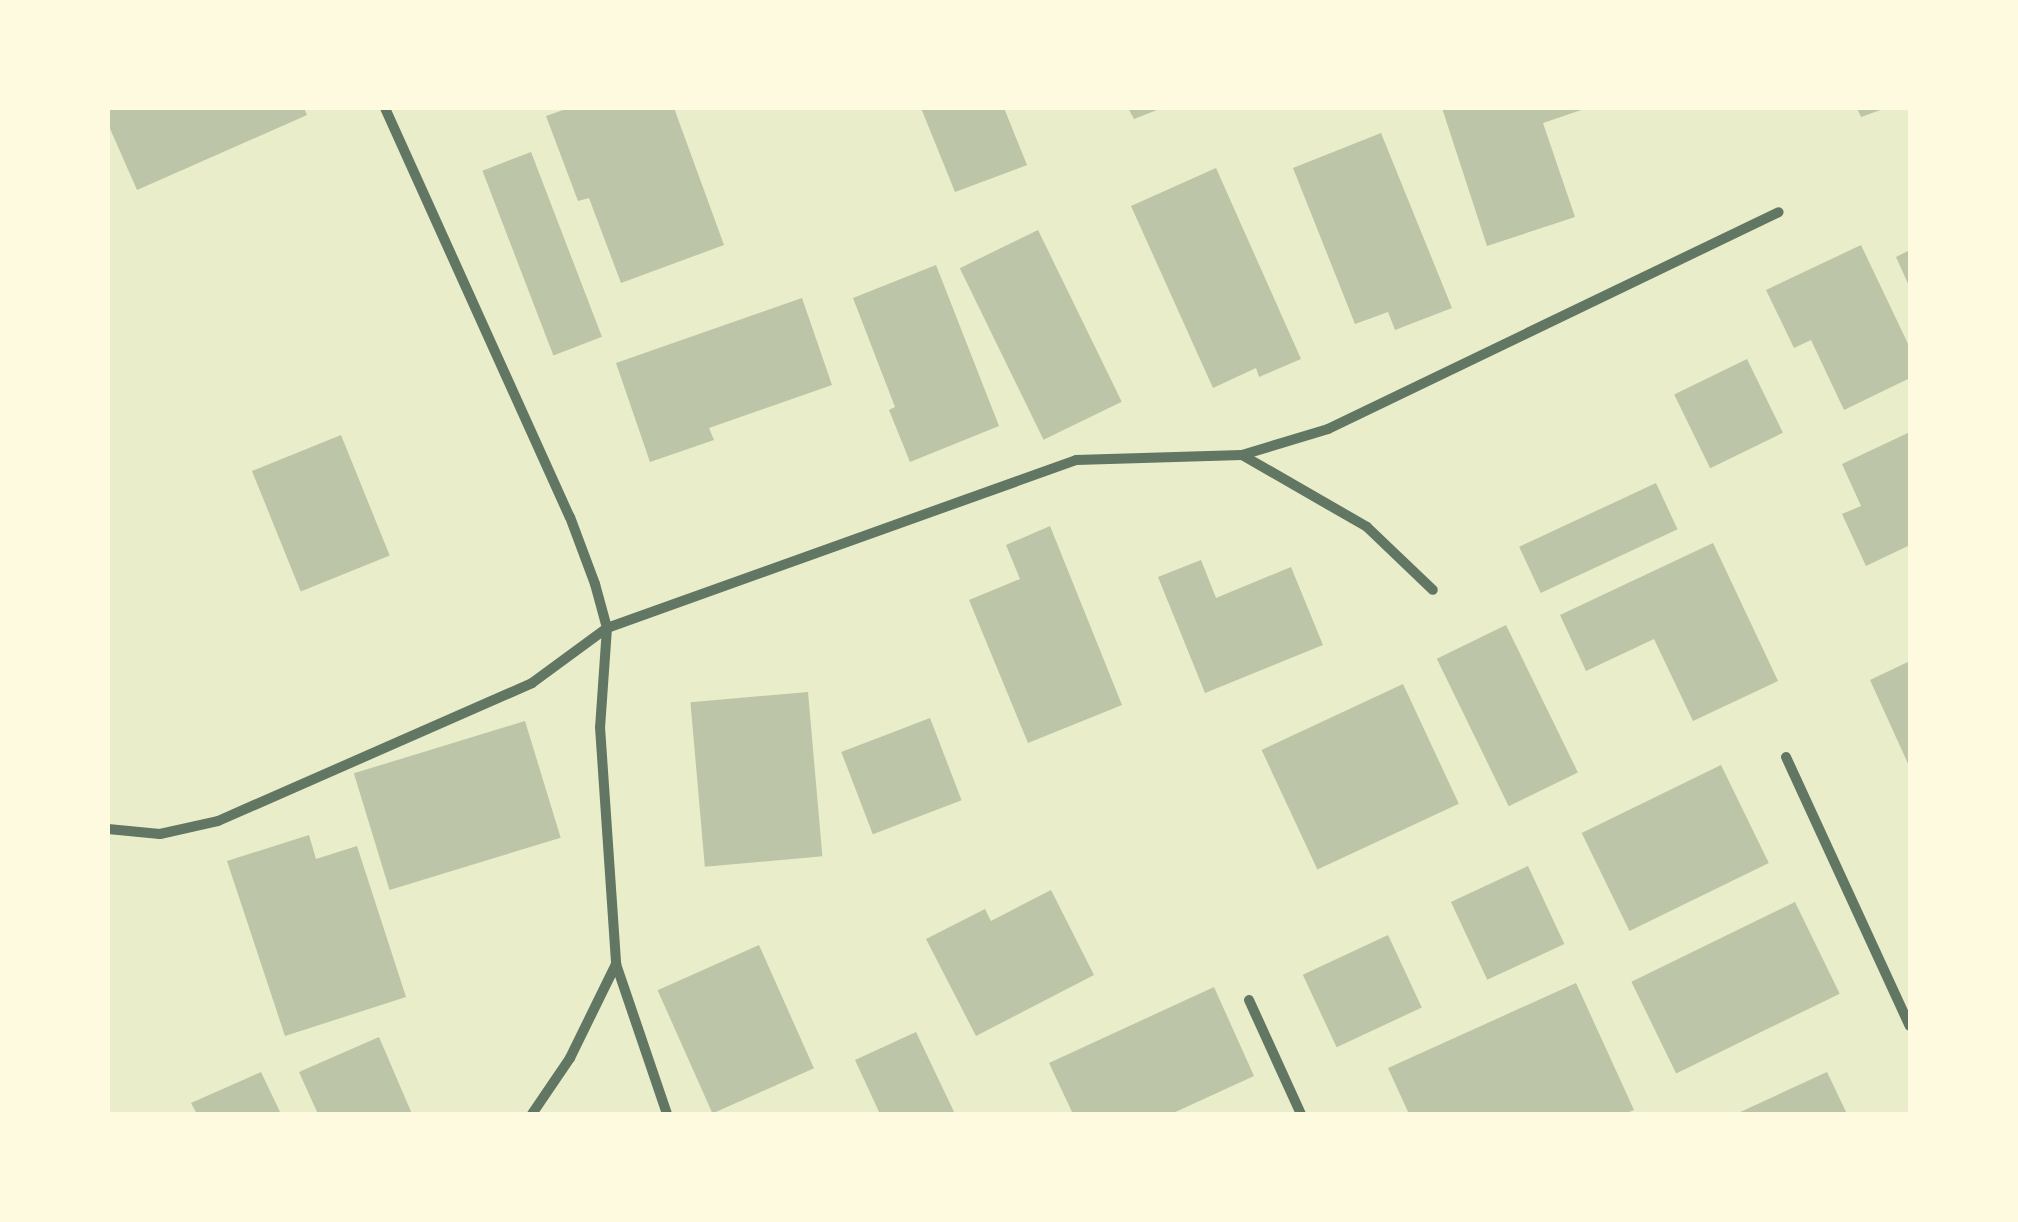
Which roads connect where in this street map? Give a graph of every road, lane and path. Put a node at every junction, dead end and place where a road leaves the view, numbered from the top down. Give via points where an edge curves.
1 (385, 108) edge
2 (1778, 212) dead end
3 (1242, 455) junction
4 (1433, 590) dead end
5 (607, 628) junction
6 (1786, 757) dead end
7 (108, 829) edge
8 (616, 964) junction
9 (1249, 1000) dead end
10 (1910, 1026) edge
11 (532, 1114) edge
12 (667, 1114) edge
13 (1301, 1114) edge

1 - 5 street via 570,516
2 - 3 street via 1328,429
3 - 4 street via 1367,527
3 - 5 street via 1076,460
5 - 7 street via 532,683 218,821 160,834
5 - 8 street via 600,727
6 - 10 street
8 - 11 street via 570,1058
8 - 12 street
9 - 13 street

